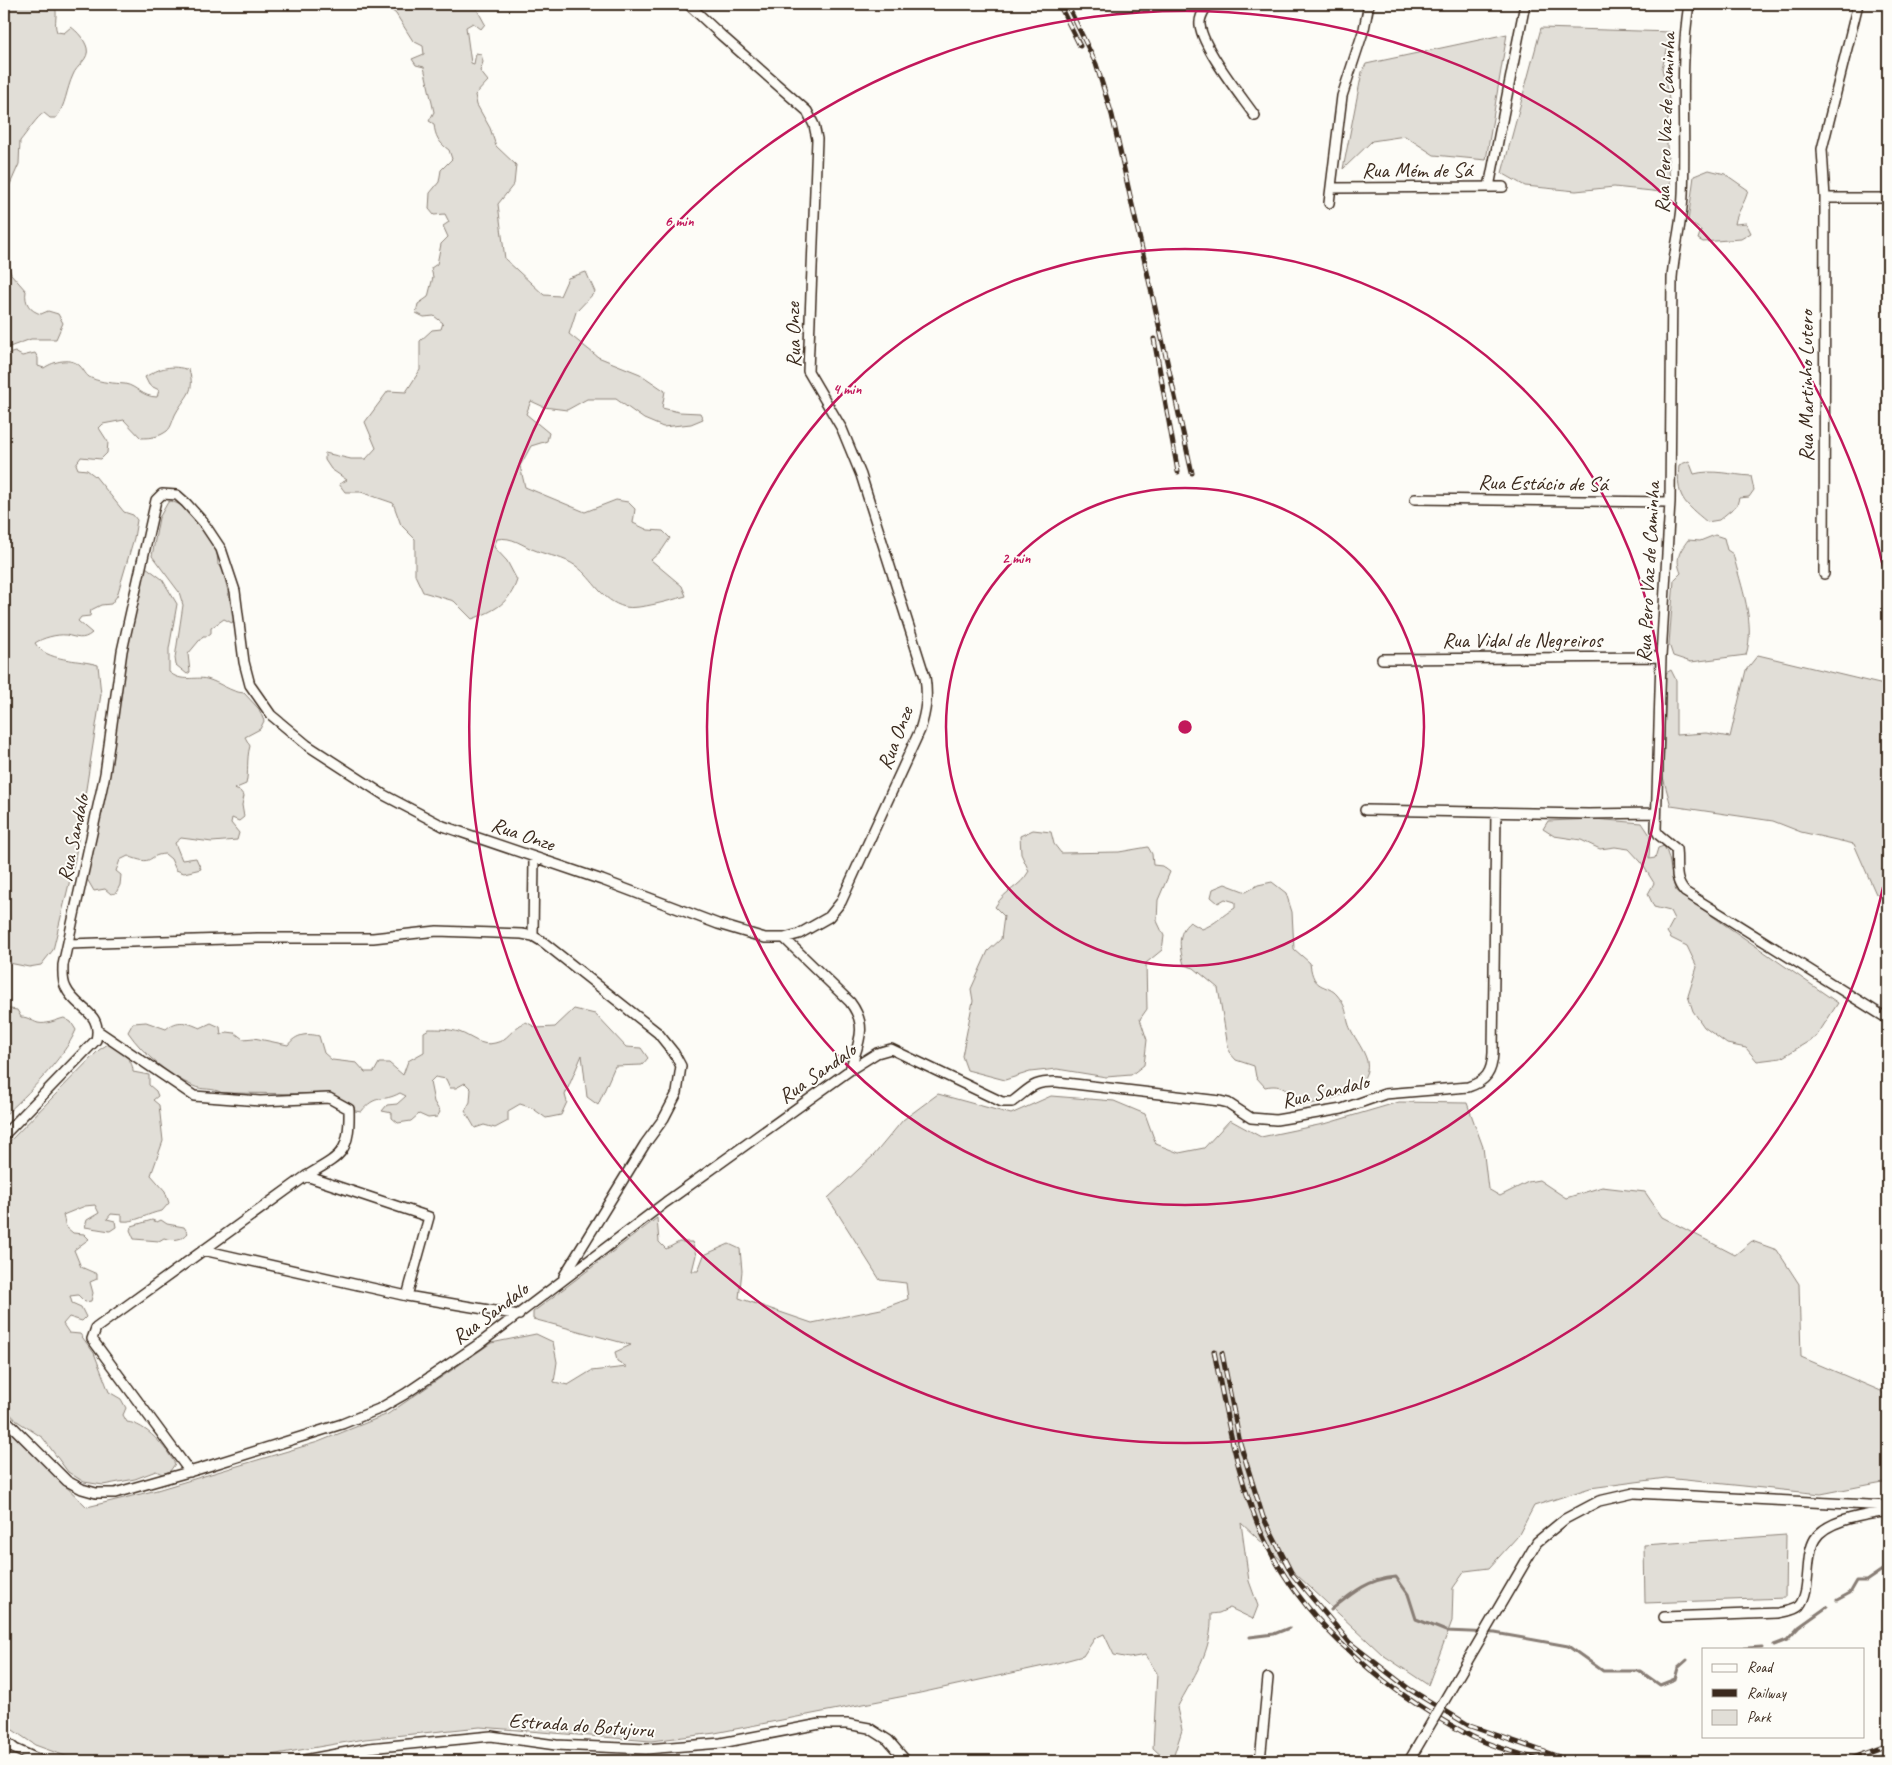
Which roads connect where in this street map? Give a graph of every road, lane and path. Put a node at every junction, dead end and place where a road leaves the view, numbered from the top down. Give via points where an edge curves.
1 (688, 4) edge
2 (1208, 4) edge
3 (1369, 4) edge
4 (1525, 4) edge
5 (1689, 4) edge
6 (1858, 4) edge
7 (1255, 116) dead end
8 (1489, 187) junction
9 (1503, 187) dead end
10 (1331, 188) junction
11 (1825, 198) junction
12 (1888, 198) edge
13 (1329, 203) dead end
14 (1415, 499) dead end
15 (156, 500) joint
16 (1670, 502) junction
17 (1824, 574) dead end
18 (1661, 657) junction
19 (1382, 659) dead end
20 (1365, 810) dead end
21 (1496, 812) junction
22 (1655, 813) junction
23 (534, 858) junction
24 (533, 936) junction
25 (784, 938) junction
26 (68, 944) junction
27 (1888, 1019) edge
28 (98, 1030) junction
29 (850, 1070) junction
30 (4, 1135) edge
31 (306, 1176) junction
32 (203, 1250) junction
33 (560, 1282) junction
34 (408, 1296) junction
35 (519, 1315) junction
36 (4, 1418) edge
37 (190, 1472) junction
38 (1888, 1506) edge
39 (1888, 1511) edge
40 (1664, 1617) dead end
41 (1268, 1678) dead end
42 (4, 1740) edge
43 (42, 1761) edge
44 (299, 1761) edge
45 (906, 1761) edge
46 (1260, 1761) edge
47 (1409, 1761) edge

1 - 25 street, Rua Onze via 807,111 814,125 817,138 808,371 842,429 861,475 907,615 928,695 920,730 841,902 829,918 800,934
2 - 7 street via 1200,16 1201,29 1219,63
3 - 10 street via 1342,96
4 - 8 street
5 - 16 street, Rua Pero Vaz de Caminha via 1683,63 1683,194 1672,278
6 - 11 street, Rua Martinho Lutero via 1822,149
8 - 9 street, Rua Mém de Sá
8 - 10 street, Rua Mém de Sá
10 - 13 street
11 - 12 street
11 - 17 street, Rua Martinho Lutero
14 - 16 street, Rua Estácio de Sá
15 - 23 street, Rua Onze via 162,494 178,495 203,522 220,549 235,591 250,685 271,714 307,745 384,795 443,826
15 - 26 street, Rua Sandalo via 122,650 105,774
16 - 18 street, Rua Pero Vaz de Caminha
18 - 19 street, Rua Vidal de Negreiros
18 - 22 street, Rua Pero Vaz de Caminha
20 - 21 street
21 - 22 street
21 - 29 street, Rua Sandalo via 1493,1054 1489,1073 1468,1087 1385,1094 1322,1114 1258,1120 1220,1101 1043,1081 1034,1084 1012,1102 1002,1102 891,1049 877,1053
22 - 27 street, Rua Pero Vaz de Caminha via 1659,835 1676,849 1676,878 1685,892
23 - 24 street
23 - 25 street, Rua Onze via 749,935
24 - 26 street via 437,931 373,938
24 - 33 street via 658,1033 680,1066 678,1093
25 - 29 street via 858,1013 862,1028
26 - 28 street, Rua Sandalo via 63,981 67,991 96,1021
28 - 30 street via 89,1050
28 - 31 street via 194,1096 260,1101 329,1098 348,1109 349,1131 339,1157
29 - 33 street, Rua Sandalo
31 - 32 street
31 - 34 street via 429,1217
32 - 34 street
32 - 37 street via 96,1328 92,1339
33 - 35 street, Rua Sandalo
34 - 35 street
35 - 37 street, Rua Sandalo via 406,1394 379,1409 342,1424
36 - 37 street, Rua Sandalo via 67,1481 82,1490 114,1493
38 - 47 street, bridge via 1634,1494 1599,1501 1564,1519 1537,1542
39 - 40 street via 1842,1520 1816,1538 1804,1598 1792,1610
41 - 46 street
42 - 43 street via 15,1749
44 - 45 street, Estrada do Botujuru via 368,1748 490,1736 646,1749 721,1742 820,1724 847,1724 869,1728 888,1740

